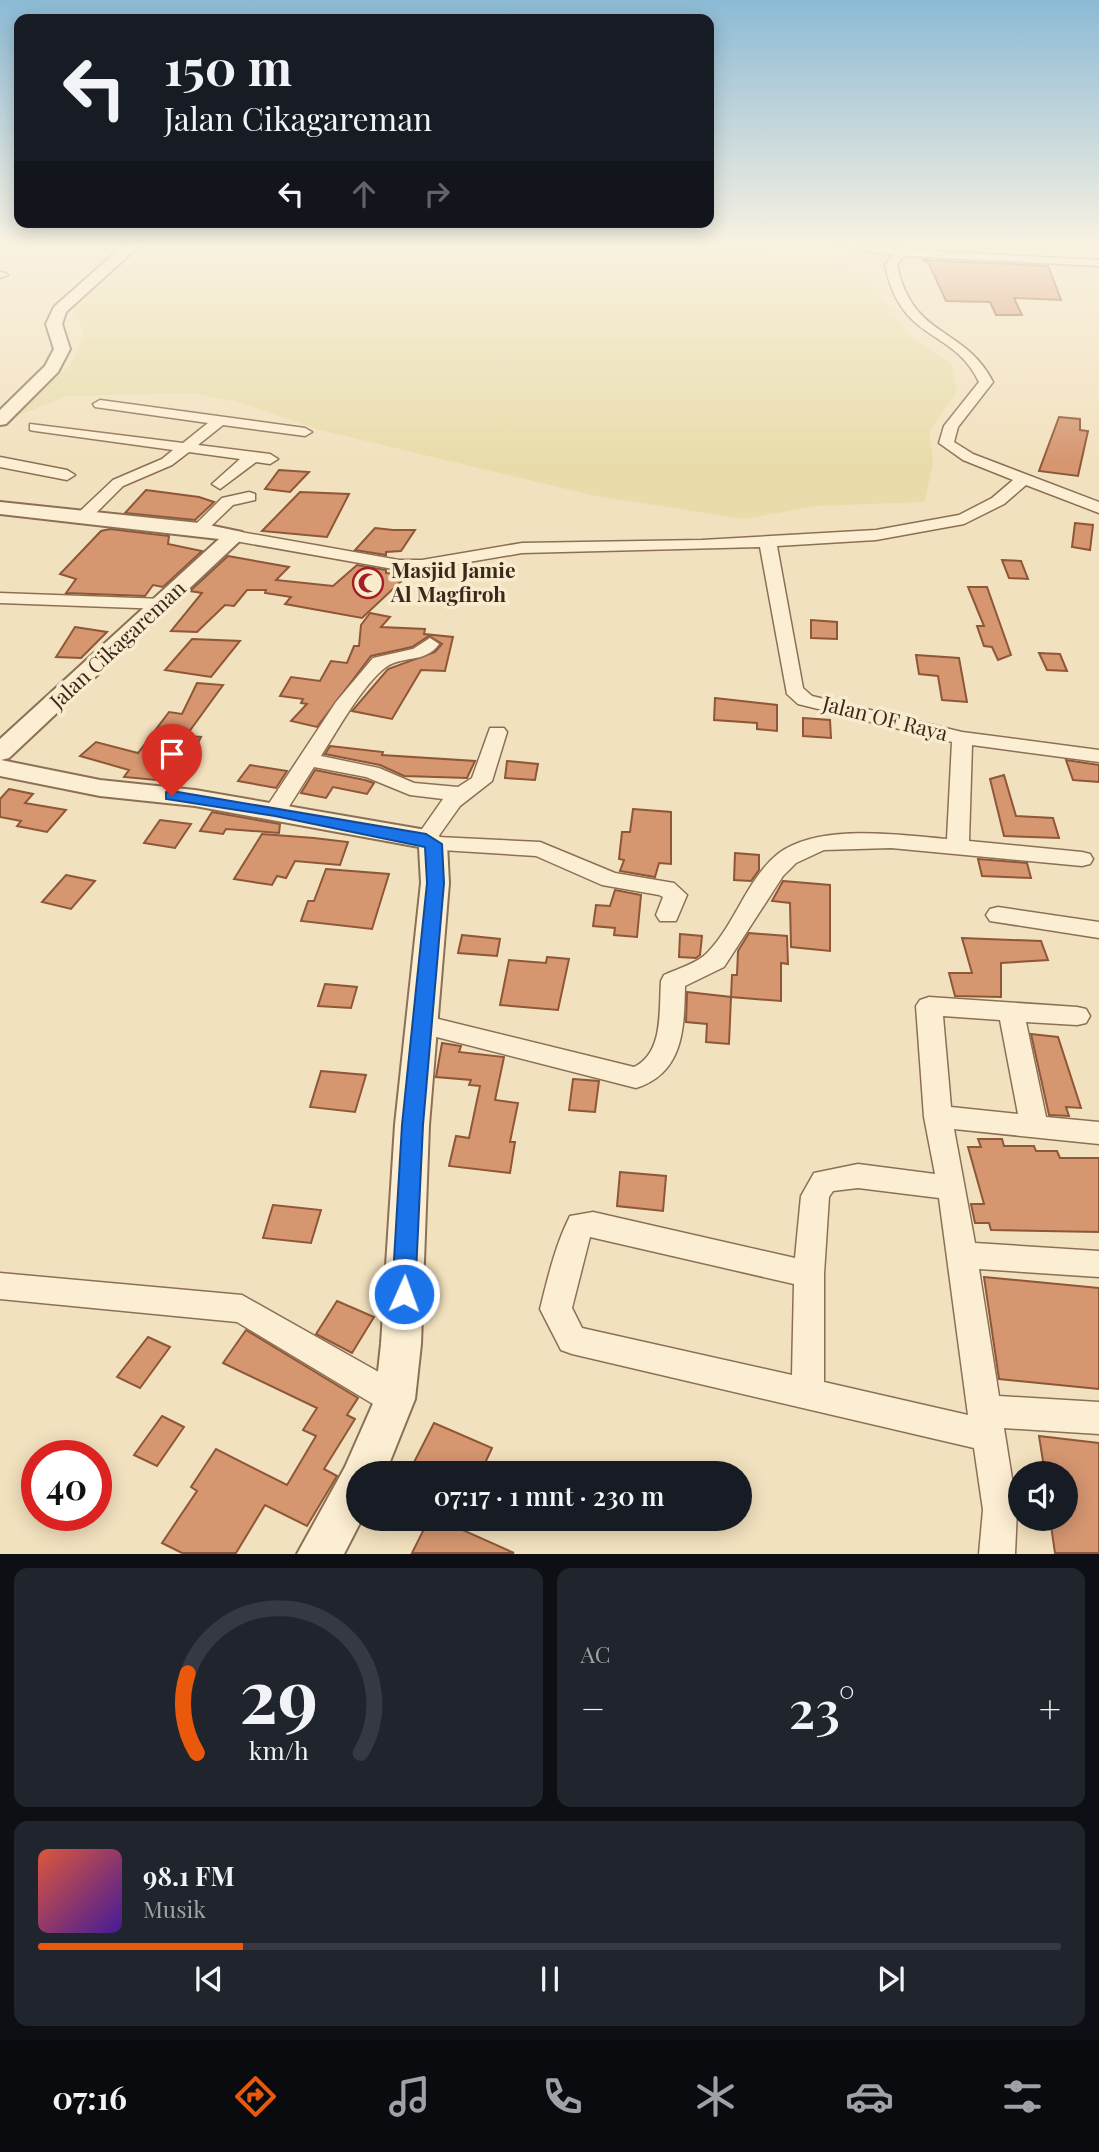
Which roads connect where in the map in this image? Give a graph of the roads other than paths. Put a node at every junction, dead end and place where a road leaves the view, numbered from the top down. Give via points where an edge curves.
1 (56, 318) edge
2 (914, 318) edge
3 (100, 404) dead end
4 (0, 420) edge
5 (221, 421) junction
6 (35, 427) dead end
7 (306, 432) dead end
8 (188, 448) junction
9 (252, 457) junction
10 (270, 459) dead end
11 (0, 463) edge
12 (67, 475) dead end
13 (1024, 479) junction
14 (220, 484) dead end
15 (249, 497) dead end
16 (0, 508) edge
17 (1099, 508) edge
18 (83, 517) junction
19 (199, 529) junction
20 (235, 536) junction
21 (768, 542) junction
22 (0, 598) edge
23 (164, 604) junction
24 (430, 645) dead end
25 (497, 732) dead end
26 (962, 738) junction
27 (0, 753) edge
28 (1099, 756) edge
29 (309, 760) junction
30 (0, 768) edge
31 (462, 794) junction
32 (275, 811) junction
33 (429, 842) junction
34 (958, 846) junction
35 (1082, 859) dead end
36 (668, 915) dead end
37 (998, 915) dead end
38 (1099, 930) edge
39 (1012, 1010) junction
40 (1076, 1016) dead end
41 (422, 1024) junction
42 (938, 1117) junction
43 (1034, 1125) junction
44 (1099, 1133) edge
45 (952, 1188) junction
46 (962, 1255) junction
47 (1099, 1264) edge
48 (809, 1274) junction
49 (0, 1286) edge
50 (808, 1393) junction
51 (395, 1399) junction
52 (1099, 1418) edge
53 (986, 1423) junction
54 (369, 1461) edge
55 (346, 1505) edge
56 (319, 1553) edge
57 (997, 1553) edge

1 - 4 street via 62,349 52,368
2 - 13 street via 964,352 982,369 986,382 951,426 946,443
3 - 5 street
5 - 7 street
5 - 8 street
6 - 8 street
8 - 9 street
8 - 18 street via 118,483
9 - 10 street
9 - 14 street
11 - 12 street
13 - 17 street
13 - 21 street via 998,501 964,519 835,540
15 - 19 street via 228,501
16 - 18 street
18 - 19 street
19 - 20 street
20 - 21 street via 399,565 522,548
20 - 23 street, Jalan Cikagareman
21 - 26 street, Jalan OF Raya via 794,690 806,700
22 - 23 street
23 - 27 street, Jalan Cikagareman
24 - 29 street via 419,653 380,662 343,706
25 - 31 street via 481,781
26 - 28 street, Jalan OF Raya
26 - 34 street, Jalan OF Raya
29 - 31 street via 372,772 410,789
29 - 32 street
30 - 32 street via 100,788
31 - 33 street via 452,801
32 - 33 street
33 - 36 street via 540,849 610,880 666,888 676,895
33 - 41 street via 435,883
34 - 35 street
34 - 41 street via 891,841 820,843 788,858 766,882 715,961 673,981 670,1045 649,1074 636,1078
37 - 38 street
39 - 40 street
39 - 42 street via 929,1006
39 - 43 street
41 - 51 street
42 - 43 street
42 - 45 street
43 - 44 street
45 - 46 street
45 - 48 street via 858,1177 824,1181 814,1196
46 - 47 street
46 - 53 street
48 - 50 street
48 - 50 street via 593,1224 580,1225 556,1309 572,1340
49 - 51 street via 242,1309
50 - 53 street
51 - 54 street
52 - 53 street
53 - 57 street via 1000,1510
55 - 56 street

